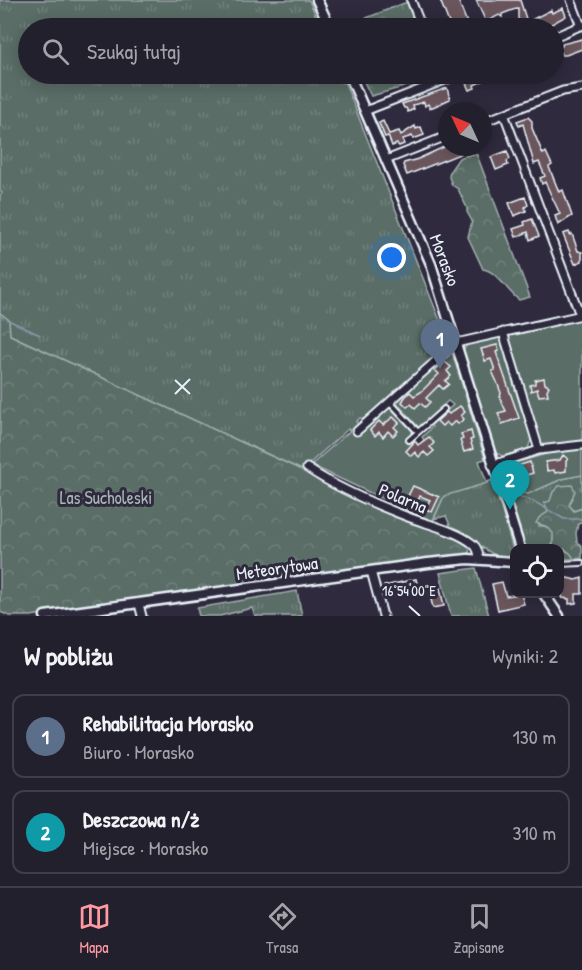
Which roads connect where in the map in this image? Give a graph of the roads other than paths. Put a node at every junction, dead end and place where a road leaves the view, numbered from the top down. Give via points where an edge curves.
1 (317, 0) edge
2 (411, 0) edge
3 (571, 0) edge
4 (325, 18) edge
5 (418, 18) edge
6 (582, 26) edge
7 (564, 33) edge
8 (353, 84) edge
9 (425, 84) edge
10 (582, 88) edge
11 (365, 111) junction
12 (504, 114) junction
13 (492, 119) edge
14 (438, 140) edge
15 (386, 160) junction
16 (581, 315) edge
17 (503, 333) junction
18 (456, 343) junction
19 (389, 401) junction
20 (444, 409) dead end
21 (357, 431) dead end
22 (418, 432) junction
23 (409, 440) dead end
24 (582, 445) edge
25 (539, 450) junction
26 (492, 465) junction
27 (308, 468) dead end
28 (517, 544) edge
29 (479, 560) junction
30 (510, 562) edge
31 (582, 563) edge
32 (564, 564) edge
33 (371, 571) junction
34 (547, 598) edge
35 (139, 604) junction
36 (82, 614) edge
37 (45, 616) edge
38 (142, 616) edge
39 (383, 616) edge
40 (559, 616) edge

1 - 4 street
2 - 5 street
3 - 6 street
6 - 7 street
8 - 11 street, Morasko
9 - 11 street
10 - 12 street via 563,91
11 - 15 street, Morasko
12 - 13 street
12 - 16 street
14 - 15 street
15 - 18 street, Morasko via 431,264
16 - 17 street
17 - 18 street
17 - 25 street
18 - 19 street
18 - 26 street, Morasko
19 - 21 street
19 - 22 lane
20 - 22 lane
22 - 23 lane
24 - 25 street
25 - 26 street
26 - 28 street, Morasko
27 - 29 street, Polarna via 342,488 465,539 475,545
29 - 30 street, Meteorytowa
29 - 33 street, Meteorytowa via 429,562
31 - 32 lane
33 - 35 street, Meteorytowa
33 - 39 street
34 - 40 street
35 - 36 street, Meteorytowa
35 - 38 street
36 - 37 street, Meteorytowa

